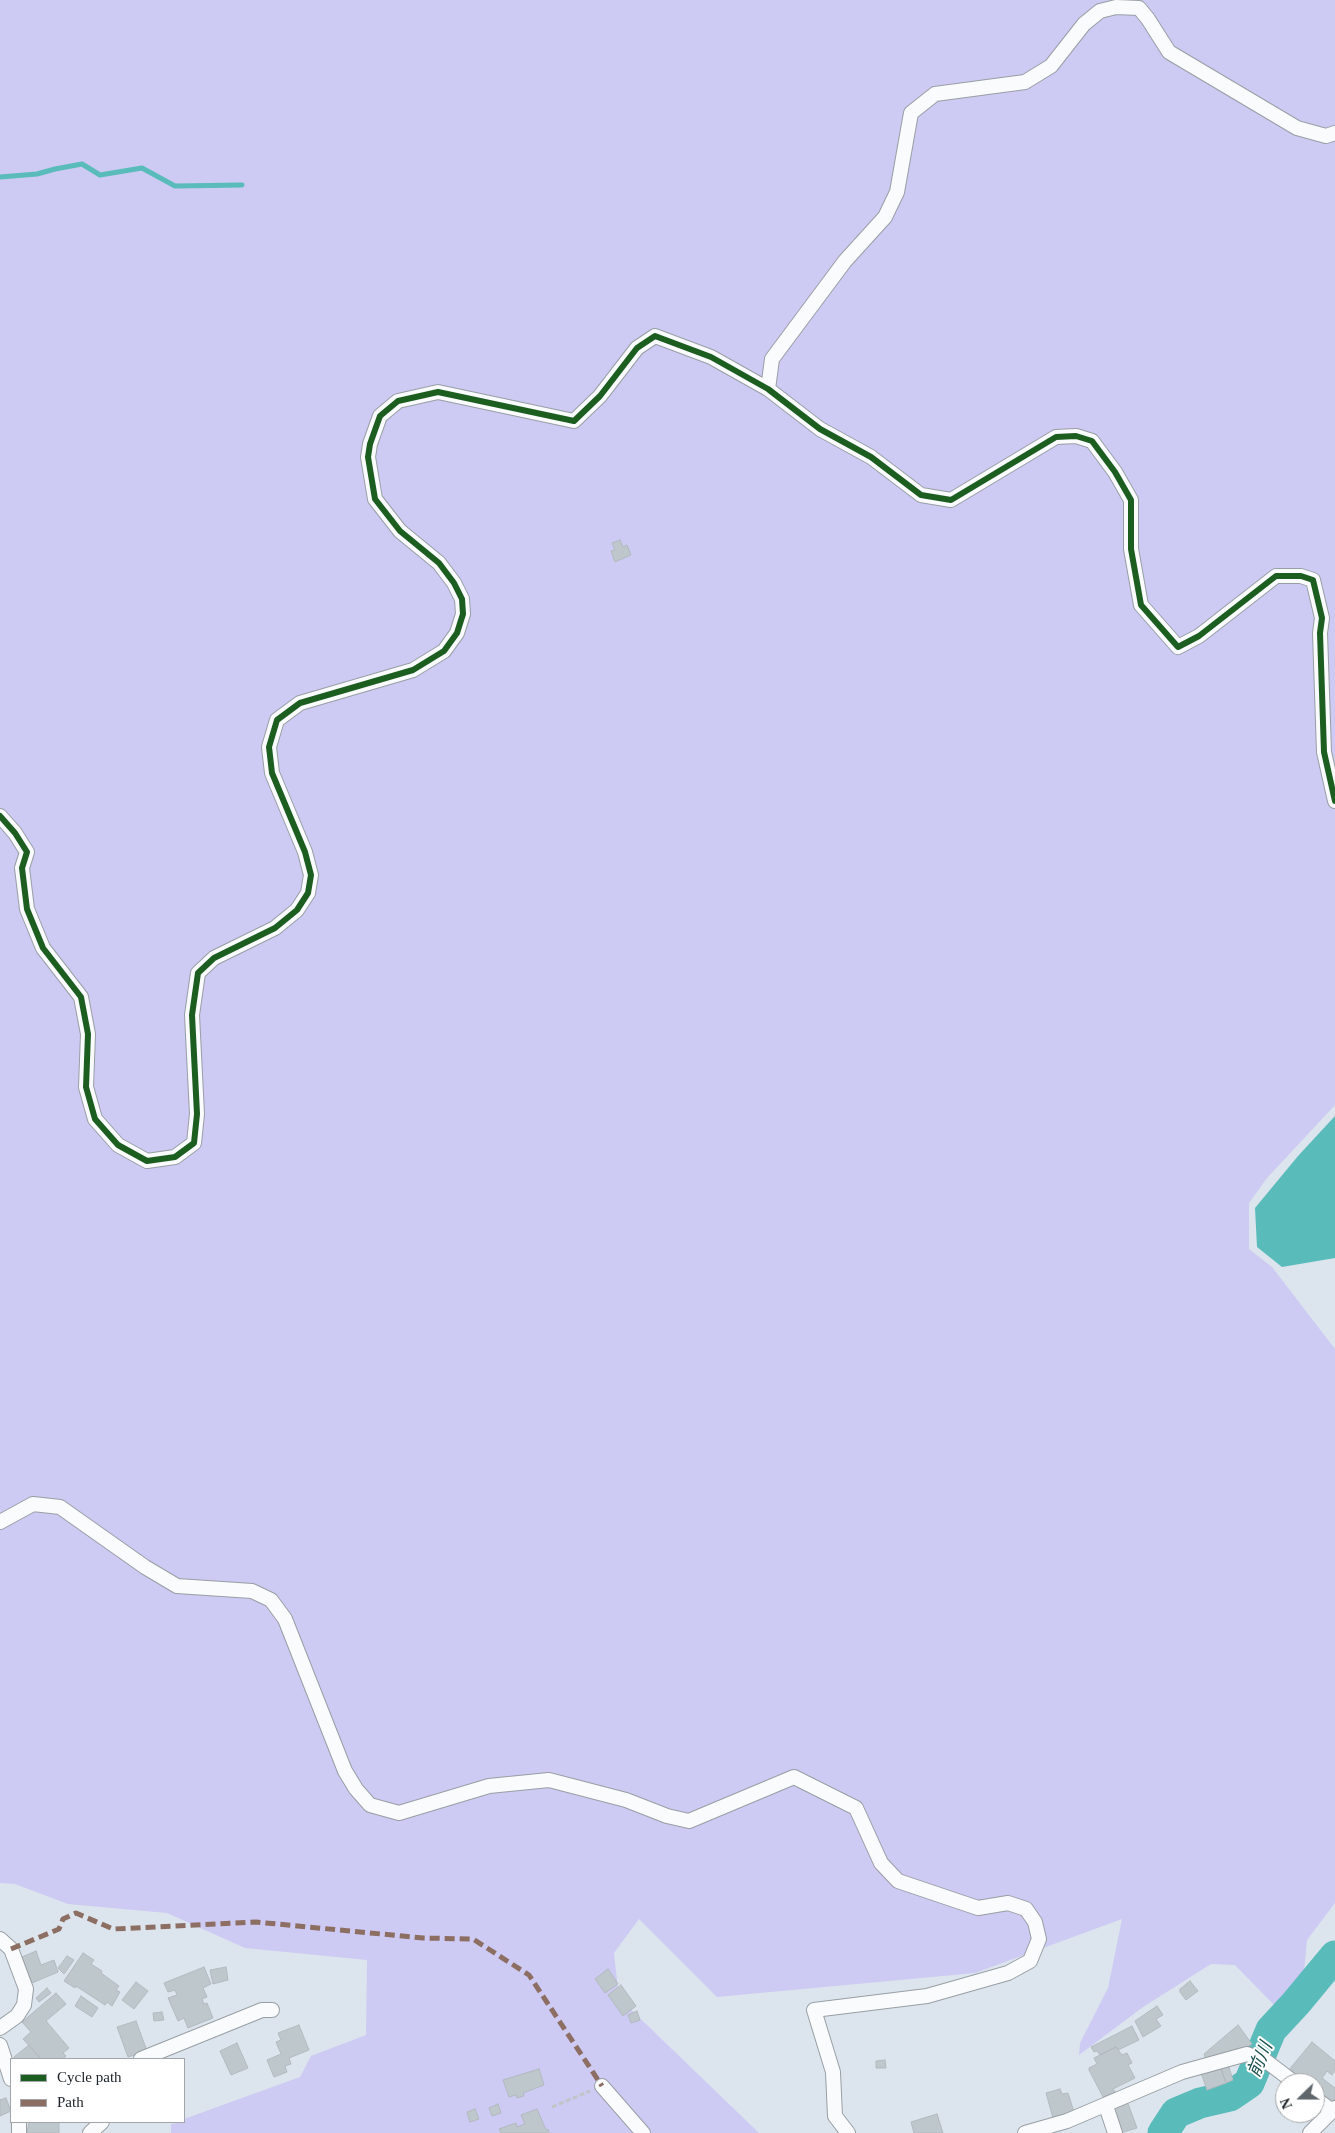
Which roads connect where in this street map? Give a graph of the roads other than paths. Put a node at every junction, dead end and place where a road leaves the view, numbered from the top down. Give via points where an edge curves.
1 (1335, 133) edge
2 (768, 389) junction
3 (1335, 800) edge
4 (0, 816) edge
5 (0, 1522) edge
6 (0, 1939) edge
7 (272, 2010) dead end
8 (0, 2028) edge
9 (0, 2045) edge
10 (143, 2058) edge
11 (1280, 2073) edge
12 (10, 2075) edge
13 (602, 2086) road end
14 (1106, 2106) junction
15 (1334, 2110) edge
16 (101, 2123) edge
17 (90, 2133) edge
18 (643, 2133) edge
19 (848, 2133) edge
20 (1025, 2133) edge
21 (1115, 2133) edge
22 (1310, 2133) edge

1 - 2 street via 1326,136 1297,128 1169,52 1139,8 1100,10 1084,24 1051,66 1025,82 935,94 911,113 897,192 884,217 845,261 772,359
2 - 3 street via 820,429 871,457 921,495 951,500 1056,437 1076,436 1092,441 1115,472 1130,500 1131,549 1141,606 1178,647 1199,636 1276,576 1301,576 1313,580 1322,618 1324,752
2 - 4 street via 711,357 655,336 637,348 600,396 574,420 438,392 398,400 380,416 368,457 375,499 400,531 439,563 462,599 463,614 457,633 444,650 414,670 300,703 277,720 270,747 272,773 305,852 311,875 308,893 297,910 276,928 214,958 198,972 192,1015 197,1114 194,1143 175,1157 148,1162 118,1145 95,1119 86,1087 88,1034 81,997 43,948 27,910 22,868 27,852
5 - 19 street via 33,1504 60,1506 144,1567 178,1586 252,1590 271,1600 285,1620 345,1771 370,1805 399,1813 489,1786 550,1780 689,1821 794,1778 856,1808 881,1863 898,1882 978,1908 1008,1903 1026,1908 1035,1922 1039,1939 1030,1961 1008,1973 927,1996 814,2010 833,2072 835,2116
6 - 8 street via 11,1949 26,1989 24,2005 17,2016
7 - 10 street via 262,2010
9 - 12 street
11 - 14 street via 1247,2054 1182,2072
13 - 18 street
14 - 20 street
14 - 21 street
15 - 22 street
16 - 17 street

